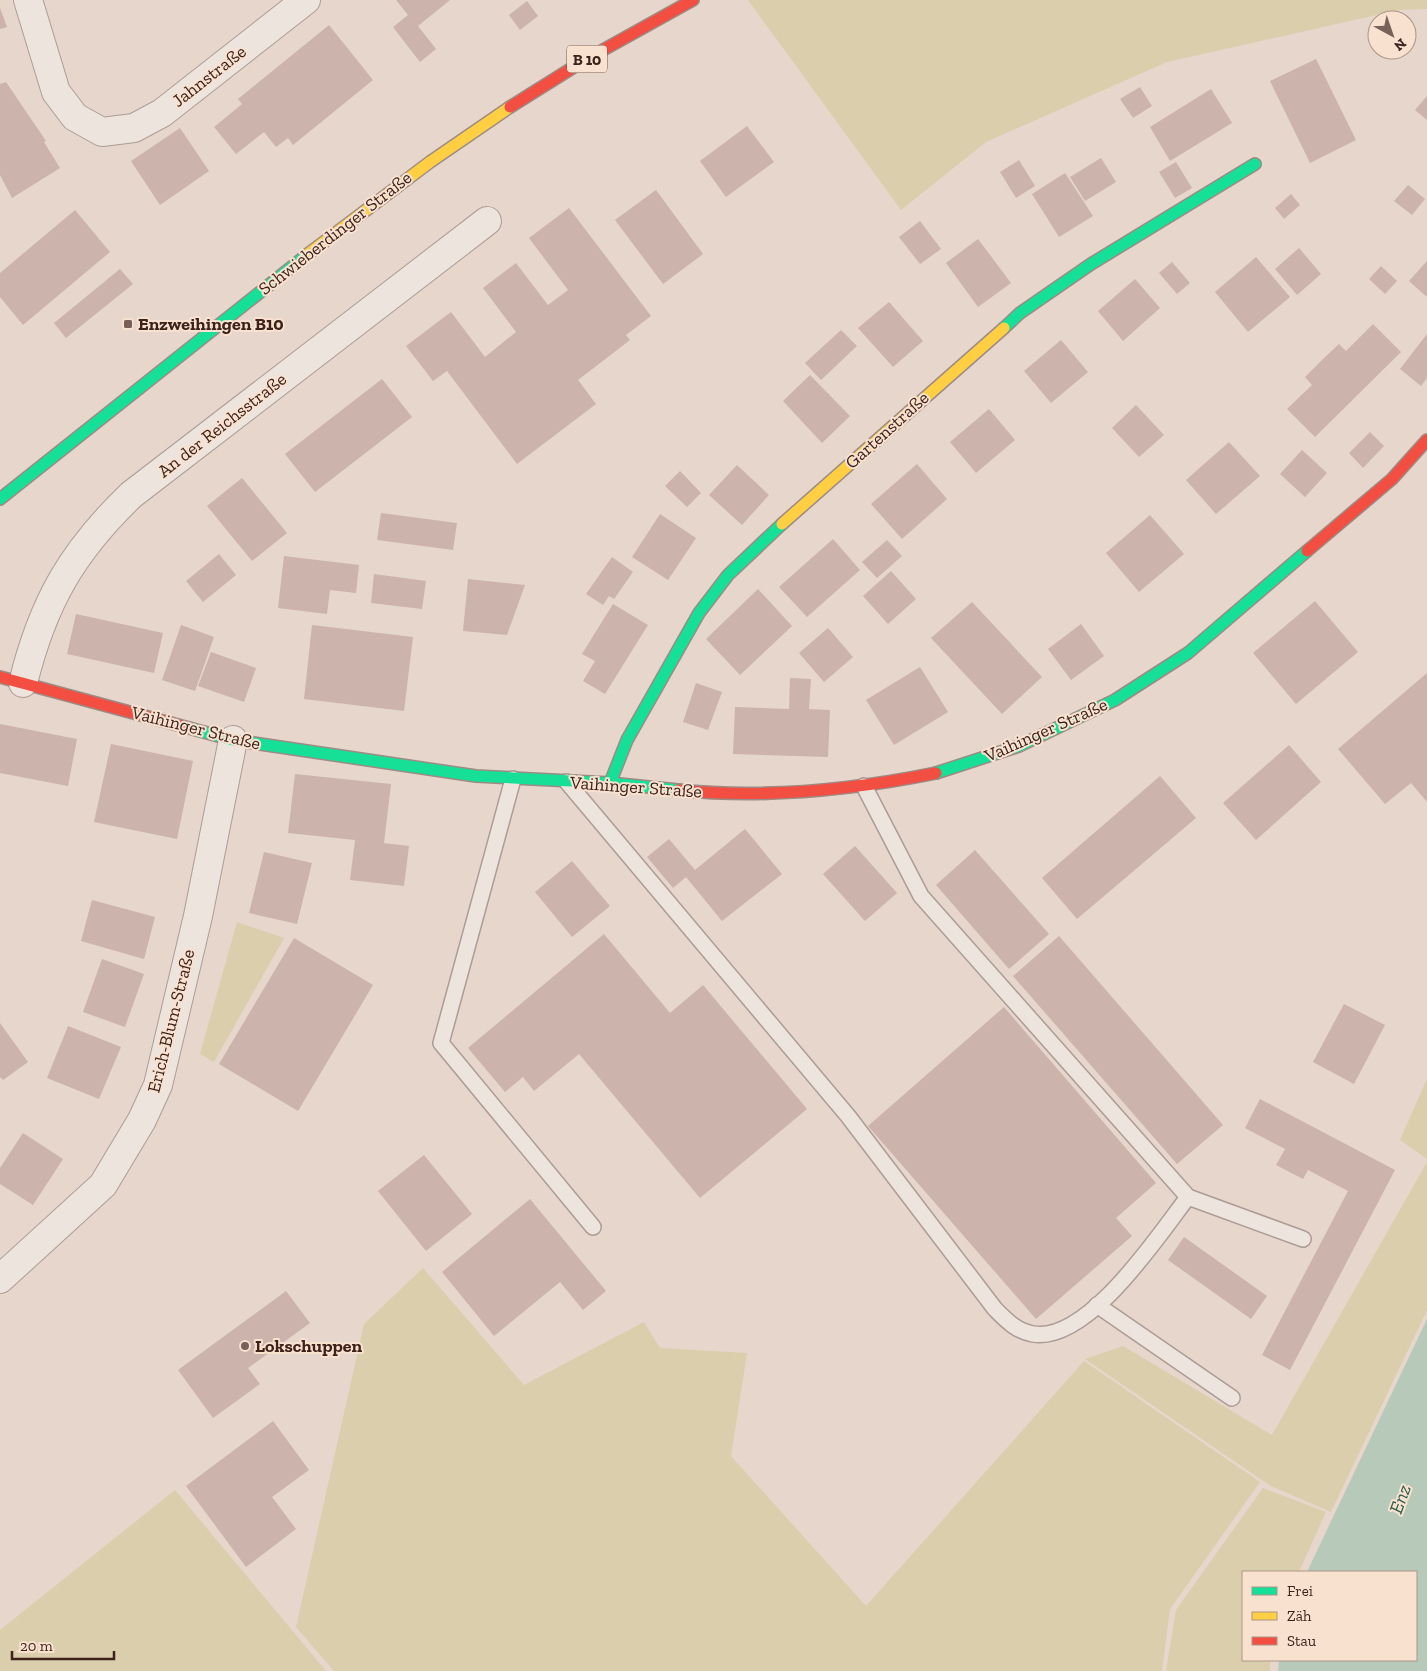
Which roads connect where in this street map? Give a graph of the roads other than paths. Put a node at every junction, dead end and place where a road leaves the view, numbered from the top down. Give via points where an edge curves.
1 (28, 0) edge
2 (306, 0) edge
3 (693, 0) edge
4 (1255, 164) dead end
5 (487, 221) dead end
6 (1427, 440) edge
7 (0, 499) edge
8 (11, 680) edge
9 (233, 740) junction
10 (514, 779) junction
11 (567, 782) junction
12 (610, 783) junction
13 (864, 786) junction
14 (1188, 1197) junction
15 (593, 1227) dead end
16 (1303, 1238) dead end
17 (0, 1279) edge
18 (1097, 1305) junction
19 (1232, 1398) dead end

1 - 2 street, Jahnstraße via 56,92 75,117 102,132 134,128 162,113
3 - 7 street, Schwieberdinger Straße / B 10 via 612,43 424,165 208,331
4 - 12 street, Gartenstraße via 1091,264 1020,313 752,550 728,574 699,613 627,740
5 - 8 street, An der Reichsstraße via 131,495 104,521 76,557 44,613 31,648
6 - 13 street, Vaihinger Straße via 1392,479 1195,647 1114,700 1019,746 941,772
8 - 9 street, Vaihinger Straße
9 - 10 street, Vaihinger Straße
9 - 17 street, Erich-Blum-Straße via 198,916 158,1085 142,1120 103,1185
10 - 11 street, Vaihinger Straße
10 - 15 lane via 441,1043
11 - 12 street, Vaihinger Straße
11 - 18 lane via 848,1116 1008,1322 1034,1334 1047,1334 1074,1325
12 - 13 street, Vaihinger Straße via 696,792 788,792
13 - 14 lane via 921,896
14 - 16 lane
14 - 18 lane via 1121,1284
18 - 19 lane

